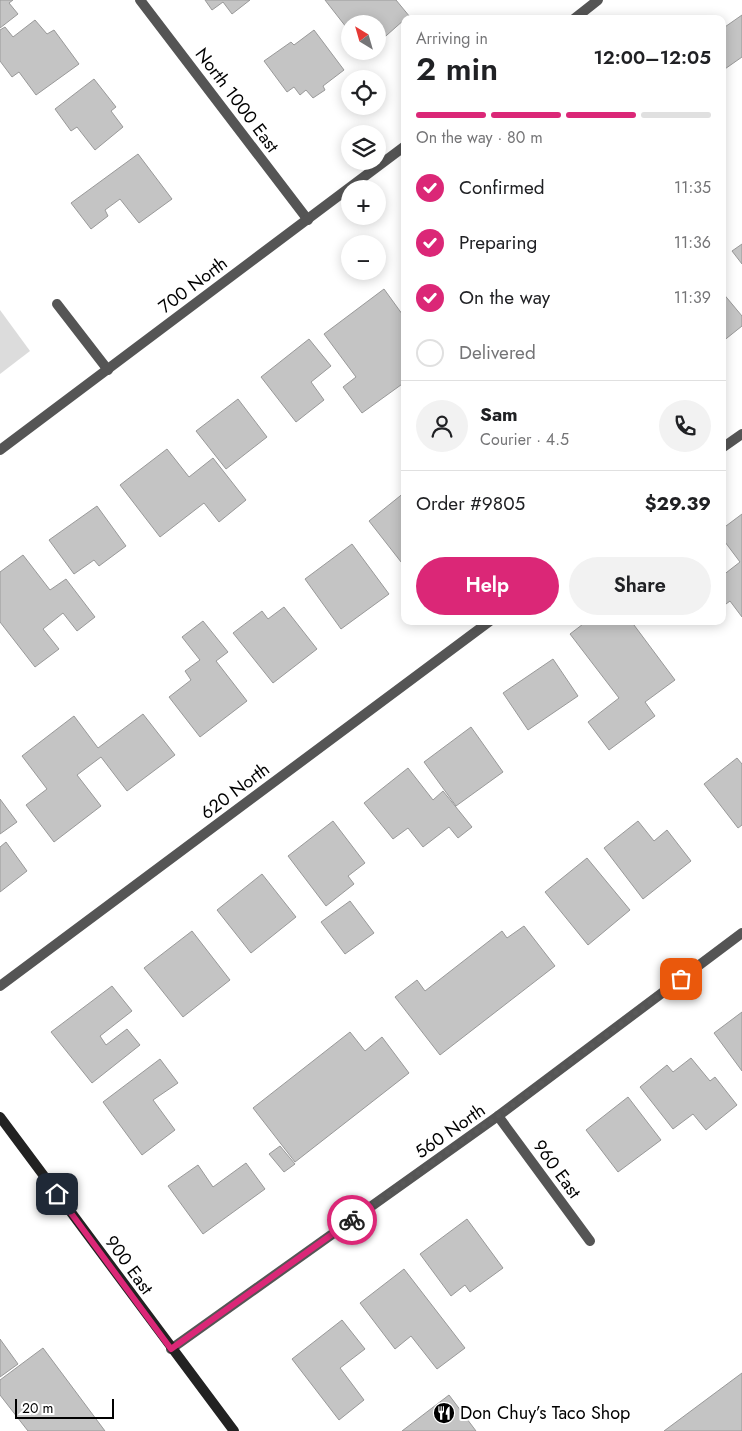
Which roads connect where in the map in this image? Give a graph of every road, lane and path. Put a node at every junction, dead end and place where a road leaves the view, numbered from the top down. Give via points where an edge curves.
1 (140, 0) edge
2 (598, 0) edge
3 (579, 15) edge
4 (401, 149) edge
5 (308, 220) junction
6 (57, 304) dead end
7 (108, 370) junction
8 (742, 434) edge
9 (726, 445) edge
10 (0, 450) edge
11 (485, 625) edge
12 (742, 933) edge
13 (0, 986) edge
14 (498, 1116) junction
15 (0, 1117) edge
16 (590, 1241) dead end
17 (171, 1349) junction
18 (230, 1430) edge

1 - 5 street, North 1000 East
2 - 3 street
4 - 5 street, 700 North
5 - 7 street, 700 North
6 - 7 street
7 - 10 street, 700 North
8 - 9 street
11 - 13 street, 620 North
12 - 14 street, 560 North
14 - 16 street, 960 East
14 - 17 street, 560 North
15 - 17 main road, 900 East
17 - 18 main road, 900 East

